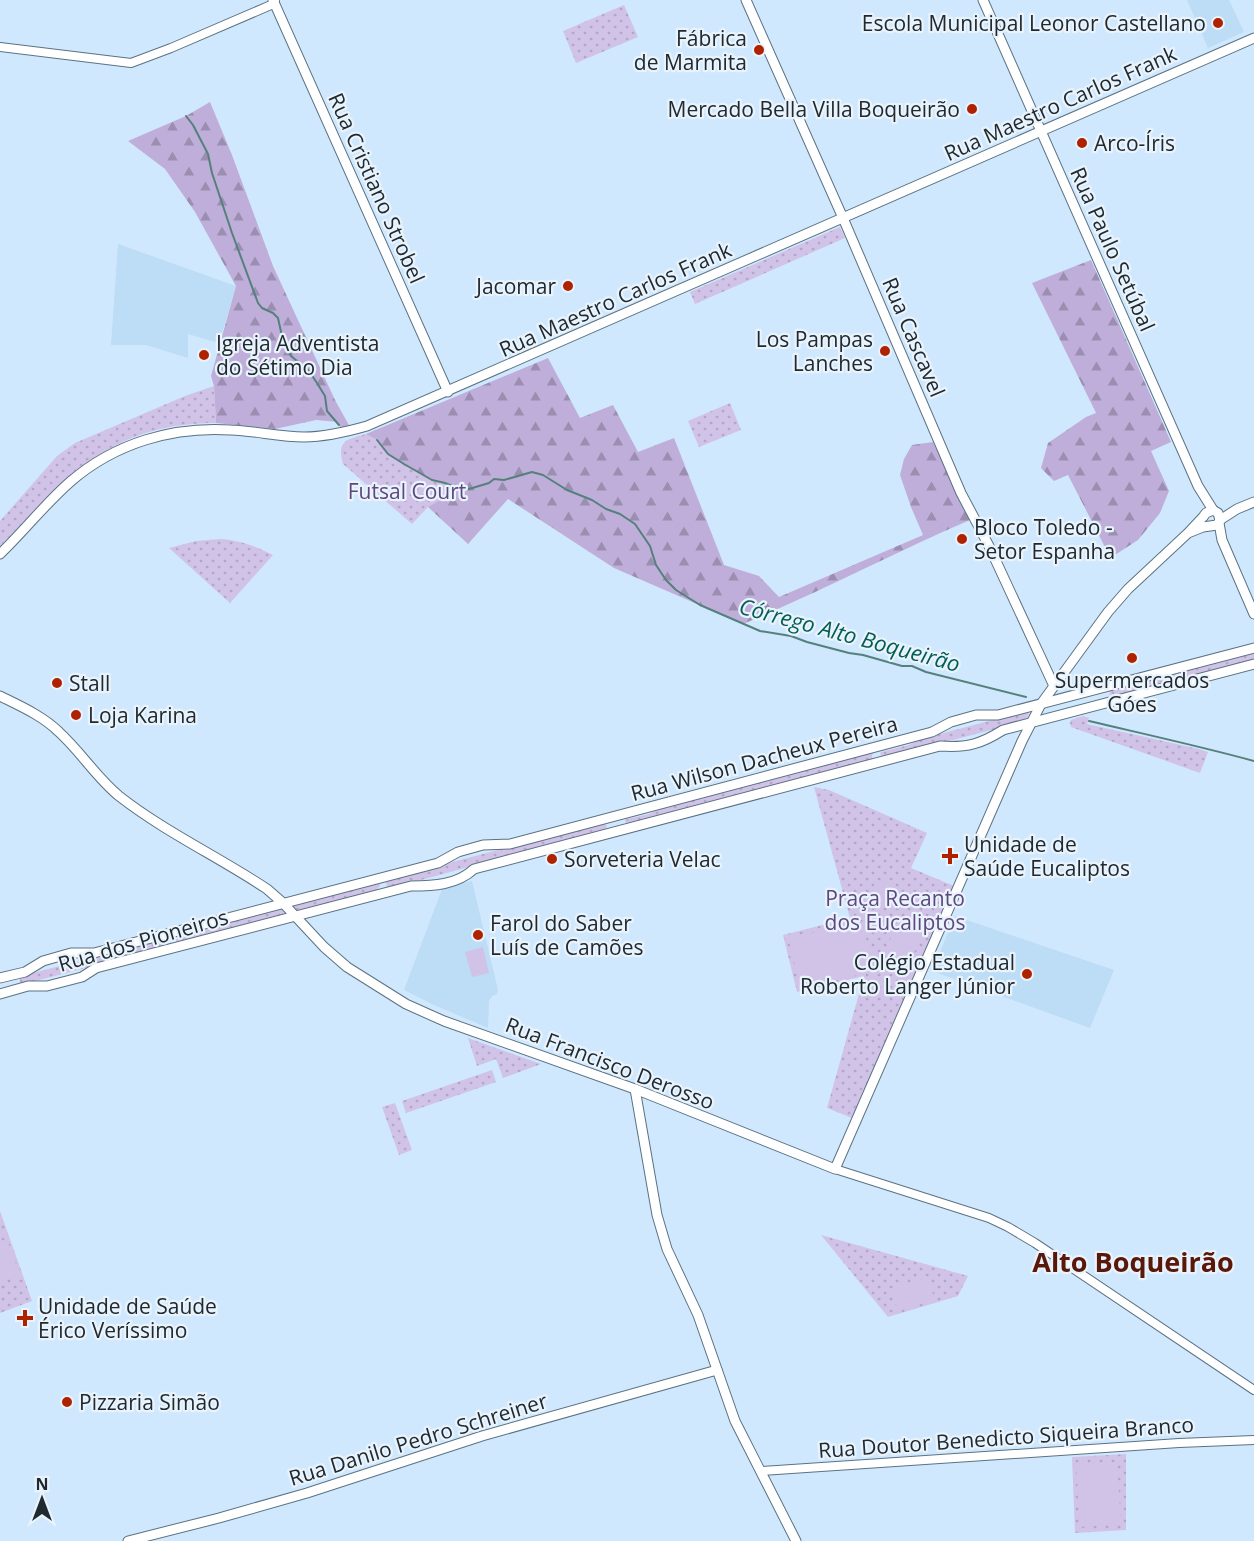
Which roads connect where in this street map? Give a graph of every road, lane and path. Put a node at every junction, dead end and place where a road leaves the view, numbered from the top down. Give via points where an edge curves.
1 (746, 0) edge
2 (983, 0) edge
3 (274, 1) edge
4 (1254, 38) edge
5 (0, 47) edge
6 (1041, 131) junction
7 (843, 218) junction
8 (448, 392) junction
9 (1254, 502) edge
10 (1215, 520) junction
11 (1188, 533) junction
12 (0, 554) edge
13 (1254, 614) edge
14 (1254, 648) edge
15 (1254, 664) edge
16 (1056, 684) junction
17 (1097, 689) junction
18 (0, 696) edge
19 (1068, 696) junction
20 (1041, 704) junction
21 (1101, 704) junction
22 (1030, 723) junction
23 (1011, 728) junction
24 (1022, 741) junction
25 (880, 746) junction
26 (883, 761) junction
27 (625, 814) junction
28 (603, 819) junction
29 (628, 828) junction
30 (606, 834) junction
31 (378, 878) junction
32 (382, 893) junction
33 (284, 903) junction
34 (295, 916) junction
35 (174, 932) junction
36 (176, 947) junction
37 (4, 976) edge
38 (14, 990) junction
39 (0, 994) edge
40 (635, 1089) junction
41 (835, 1169) junction
42 (717, 1370) junction
43 (1254, 1390) edge
44 (1254, 1440) edge
45 (761, 1471) junction
46 (128, 1541) edge
47 (796, 1541) edge

1 - 7 main road, Rua Cascavel
2 - 6 main road, Rua Paulo Setúbal
3 - 5 street via 131,63
3 - 8 main road, Rua Cristiano Strobel
4 - 6 main road, Rua Maestro Carlos Frank
6 - 7 main road, Rua Maestro Carlos Frank
6 - 10 main road, Rua Paulo Setúbal
7 - 8 main road, Rua Maestro Carlos Frank
7 - 16 main road, Rua Cascavel via 961,493
8 - 12 main road, Rua Maestro Carlos Frank via 367,426 333,435 210,429 137,442 80,474
9 - 10 main road
10 - 11 main road
10 - 11 main road via 1208,511
10 - 13 main road, Rua Paulo Setúbal
11 - 16 main road via 1115,604
14 - 17 main road, Rua Wilson Dacheux Pereira
15 - 21 main road, Rua Wilson Dacheux Pereira
16 - 19 main road, Rua Cascavel
16 - 20 main road
17 - 19 main road, Rua Wilson Dacheux Pereira
17 - 21 main road via 1106,695
18 - 33 main road, Rua Francisco Derosso via 53,726 103,782 131,805 260,884
19 - 20 main road, Rua Wilson Dacheux Pereira
20 - 22 main road
20 - 25 main road, Rua Wilson Dacheux Pereira via 998,715 976,715
21 - 22 main road, Rua Wilson Dacheux Pereira
22 - 23 main road, Rua Wilson Dacheux Pereira
22 - 24 main road
23 - 24 main road
23 - 26 main road, Rua Wilson Dacheux Pereira via 974,744 940,746
24 - 41 main road
25 - 26 main road via 877,756
25 - 27 main road, Rua Wilson Dacheux Pereira
26 - 29 main road, Rua Wilson Dacheux Pereira
27 - 28 main road, Rua Wilson Dacheux Pereira
27 - 29 main road via 621,823
28 - 30 main road via 610,826
28 - 31 main road, Rua Wilson Dacheux Pereira via 510,844 458,852 438,863
29 - 30 main road, Rua Wilson Dacheux Pereira
30 - 32 main road, Rua Wilson Dacheux Pereira via 474,869 450,882
31 - 32 main road via 384,883
31 - 33 main road, Rua Wilson Dacheux Pereira
32 - 34 main road, Rua Wilson Dacheux Pereira
33 - 34 main road, Rua Francisco Derosso
33 - 35 main road, Rua dos Pioneiros
34 - 36 main road, Rua dos Pioneiros
34 - 40 main road, Rua Francisco Derosso via 346,967 406,1004
35 - 36 main road via 171,943
35 - 37 main road, Rua dos Pioneiros via 94,953 63,955 40,962 26,972
36 - 38 main road, Rua dos Pioneiros via 96,968 82,977
37 - 38 main road via 14,979
38 - 39 main road, Rua dos Pioneiros
40 - 41 main road, Rua Francisco Derosso
40 - 42 main road via 664,1240 698,1315
41 - 43 street, Rua Francisco Derosso via 1008,1227
42 - 45 main road via 733,1416
42 - 46 main road, Rua Danilo Pedro Schreiner via 482,1436 307,1493
44 - 45 street, Rua Doutor Benedicto Siqueira Branco
45 - 47 main road

